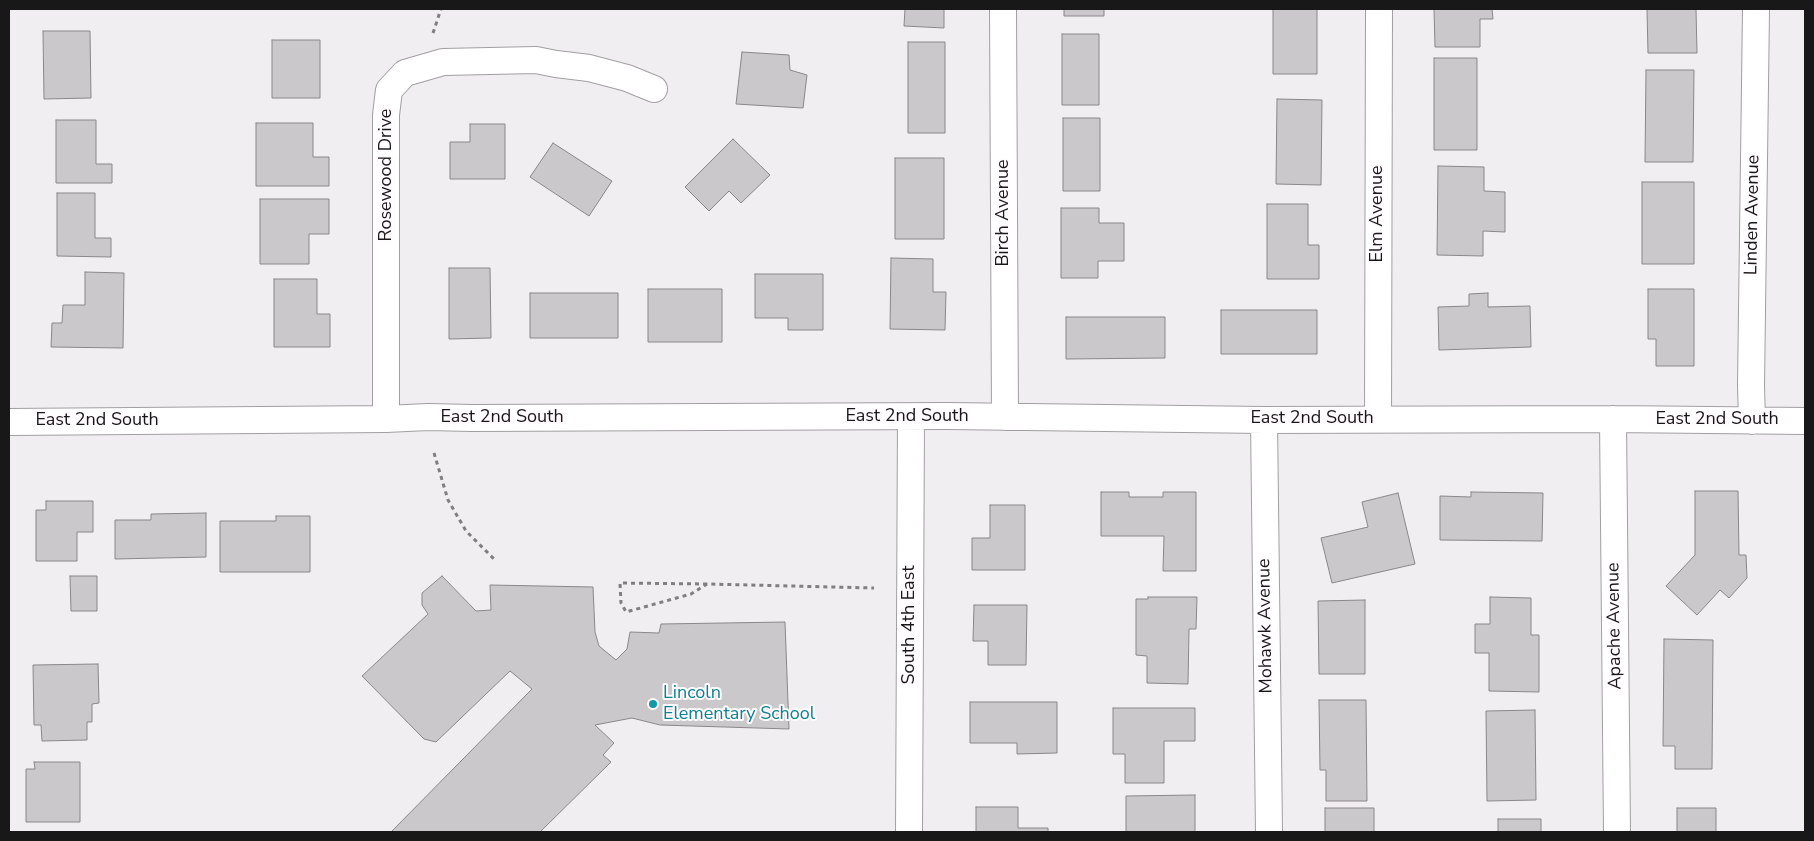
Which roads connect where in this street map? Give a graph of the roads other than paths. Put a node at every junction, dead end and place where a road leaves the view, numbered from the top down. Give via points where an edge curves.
1 (1003, 9) edge
2 (1378, 9) edge
3 (1756, 9) edge
4 (654, 89) dead end
5 (1005, 417) junction
6 (911, 418) junction
7 (386, 419) junction
8 (1378, 419) junction
9 (1612, 419) junction
10 (1264, 420) junction
11 (1752, 421) junction
12 (1805, 421) edge
13 (9, 422) edge
14 (909, 832) edge
15 (1268, 832) edge
16 (1617, 832) edge

1 - 5 street, Birch Avenue
2 - 8 street, Elm Avenue
3 - 11 street, Linden Avenue
4 - 7 street, Rosewood Drive via 589,68 536,60 443,62 405,73 389,90 386,115
5 - 6 street, East 2nd South
5 - 10 street, East 2nd South
6 - 7 street, East 2nd South
6 - 14 street, South 4th East
7 - 13 street, East 2nd South
8 - 9 street, East 2nd South
8 - 10 street, East 2nd South
9 - 11 street, East 2nd South
9 - 16 street, Apache Avenue
10 - 15 street, Mohawk Avenue
11 - 12 street, East 2nd South

